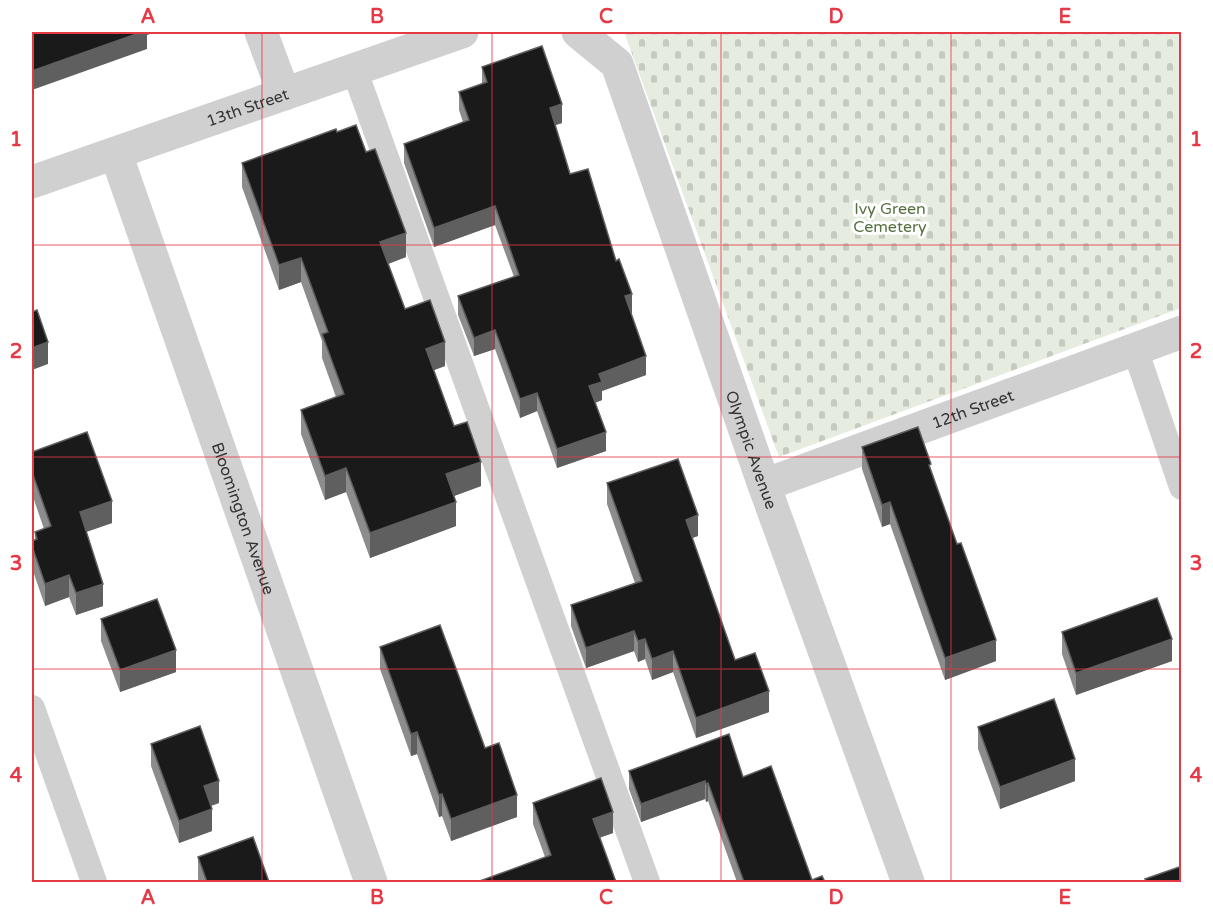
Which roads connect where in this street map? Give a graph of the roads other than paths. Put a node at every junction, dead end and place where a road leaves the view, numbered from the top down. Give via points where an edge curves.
1 (261, 32) edge
2 (462, 32) edge
3 (578, 32) edge
4 (354, 69) junction
5 (284, 94) junction
6 (116, 154) junction
7 (32, 182) edge
8 (1182, 332) edge
9 (1135, 349) junction
10 (764, 485) junction
11 (1182, 488) edge
12 (32, 708) edge
13 (94, 882) edge
14 (371, 882) edge
15 (647, 882) edge
16 (908, 882) edge

1 - 5 street
2 - 4 street, 13th Street
3 - 10 street, Olympic Avenue via 617,64
4 - 5 street, 13th Street
4 - 15 lane
5 - 6 street, 13th Street
6 - 7 street, 13th Street
6 - 14 street, Bloomington Avenue
8 - 9 street, 12th Street
9 - 10 street, 12th Street
9 - 11 lane
10 - 16 street, Olympic Avenue
12 - 13 lane

